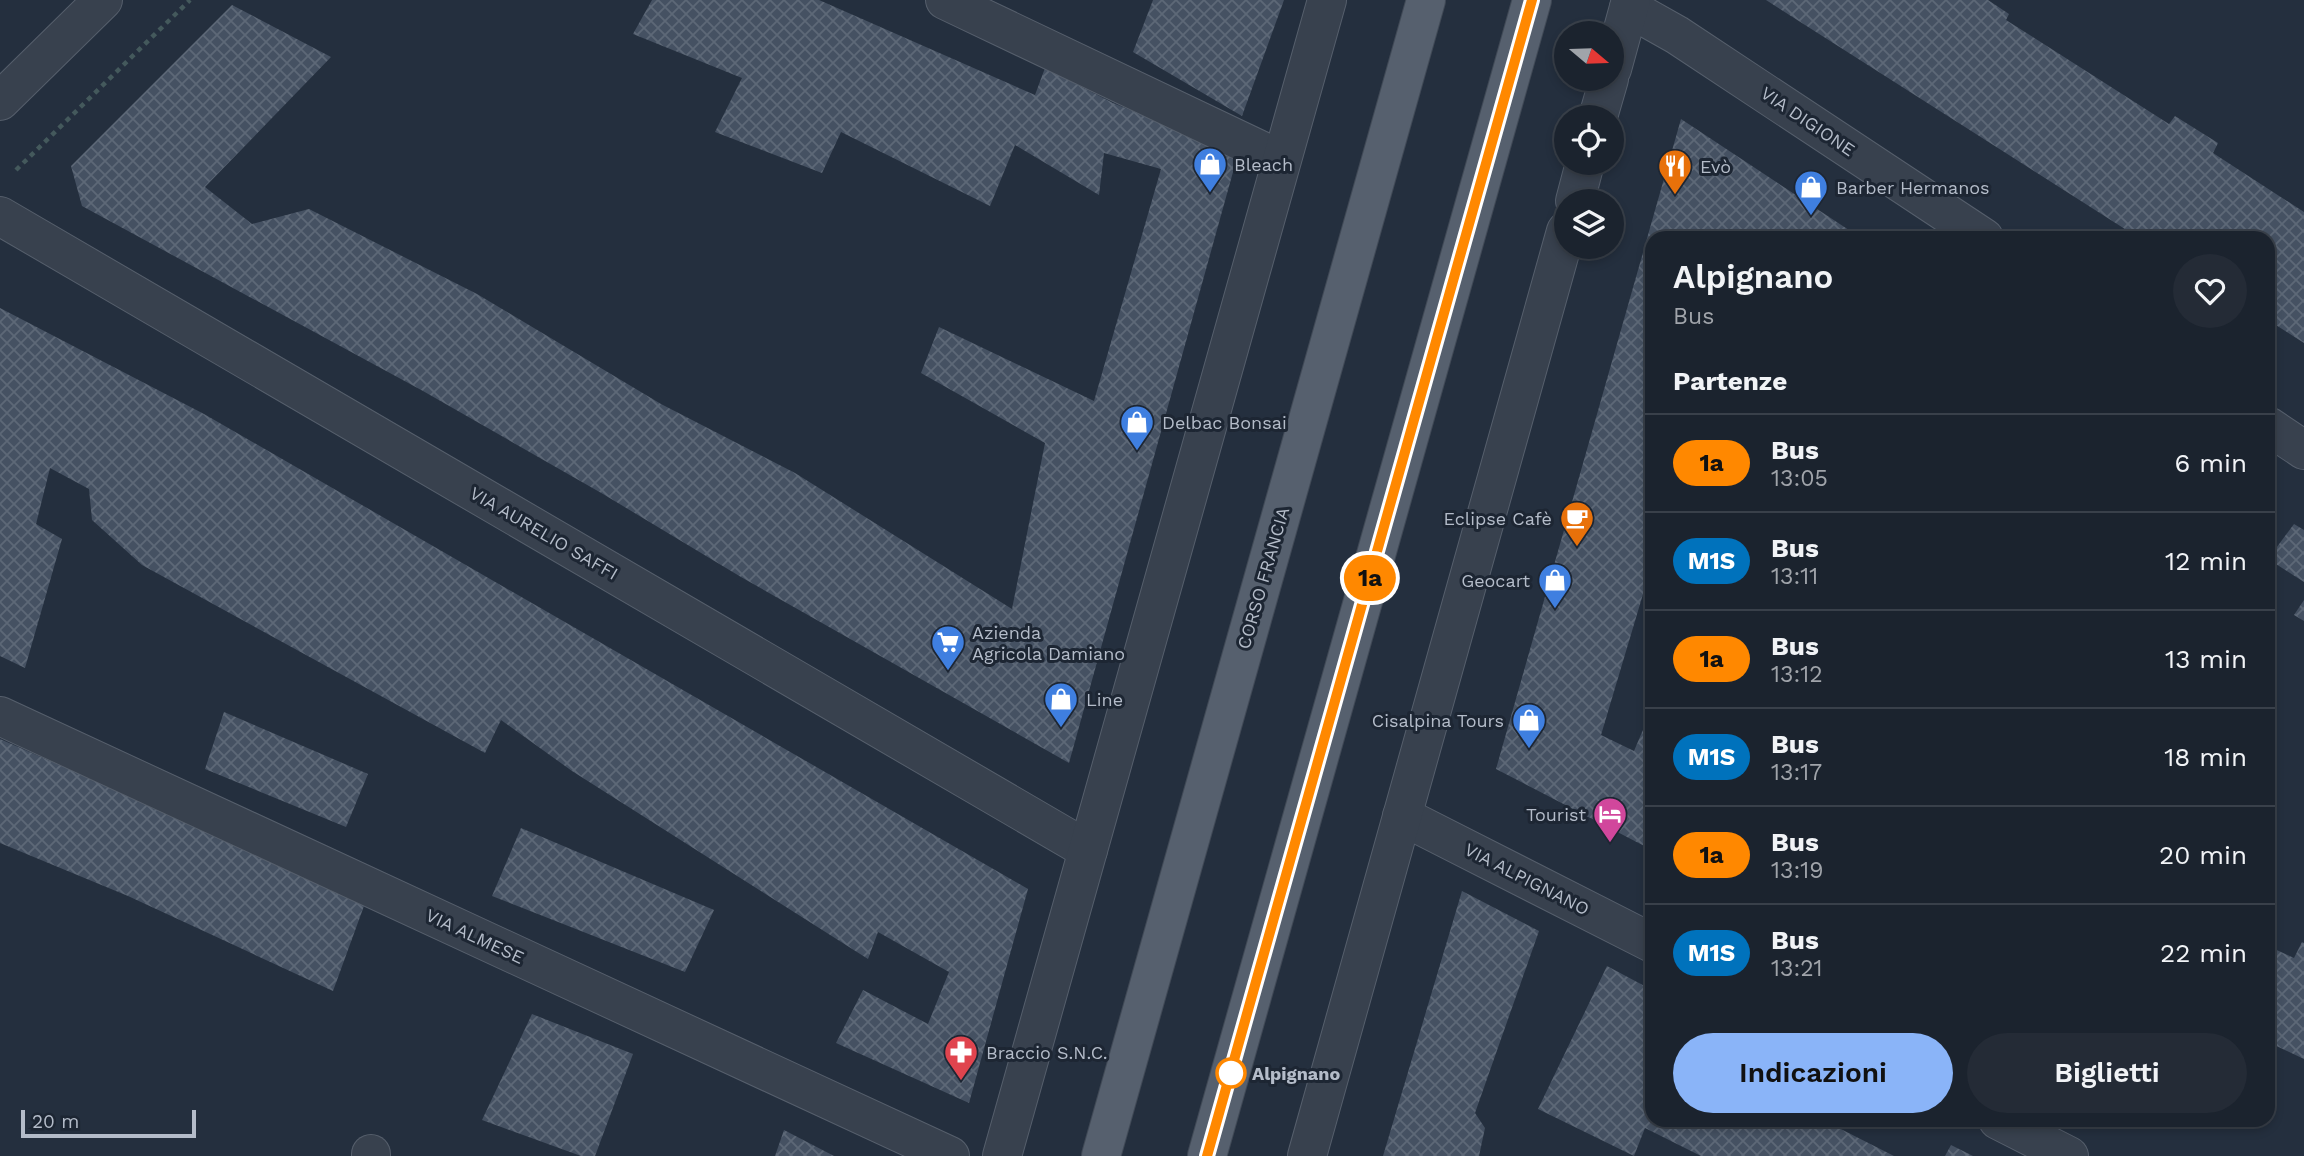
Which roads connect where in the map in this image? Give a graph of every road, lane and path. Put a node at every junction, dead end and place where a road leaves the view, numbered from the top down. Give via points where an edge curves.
1 (103, 0) edge
2 (190, 0) edge
3 (945, 0) edge
4 (1326, 0) edge
5 (1426, 0) edge
6 (1532, 0) edge
7 (1630, 4) edge
8 (1624, 26) edge
9 (0, 101) edge
10 (1281, 160) junction
11 (10, 176) dead end
12 (4, 226) edge
13 (1973, 231) edge
14 (1558, 259) edge
15 (2275, 431) edge
16 (2304, 450) edge
17 (0, 716) edge
18 (1402, 816) junction
19 (1088, 850) junction
20 (1645, 939) edge
21 (2012, 1127) edge
22 (950, 1156) edge
23 (1002, 1156) edge
24 (1101, 1156) edge
25 (1207, 1156) edge
26 (1307, 1156) edge
27 (2069, 1156) edge

1 - 9 street
2 - 11 path
3 - 10 street
4 - 10 street
5 - 24 main road, CORSO FRANCIA
6 - 25 main road
7 - 8 street
7 - 13 street, VIA DIGIONE
10 - 19 street
12 - 19 street, VIA AURELIO SAFFI
14 - 18 street
15 - 16 street
17 - 22 street, VIA ALMESE
18 - 20 street, VIA ALPIGNANO
18 - 26 street
19 - 23 street
21 - 27 street

